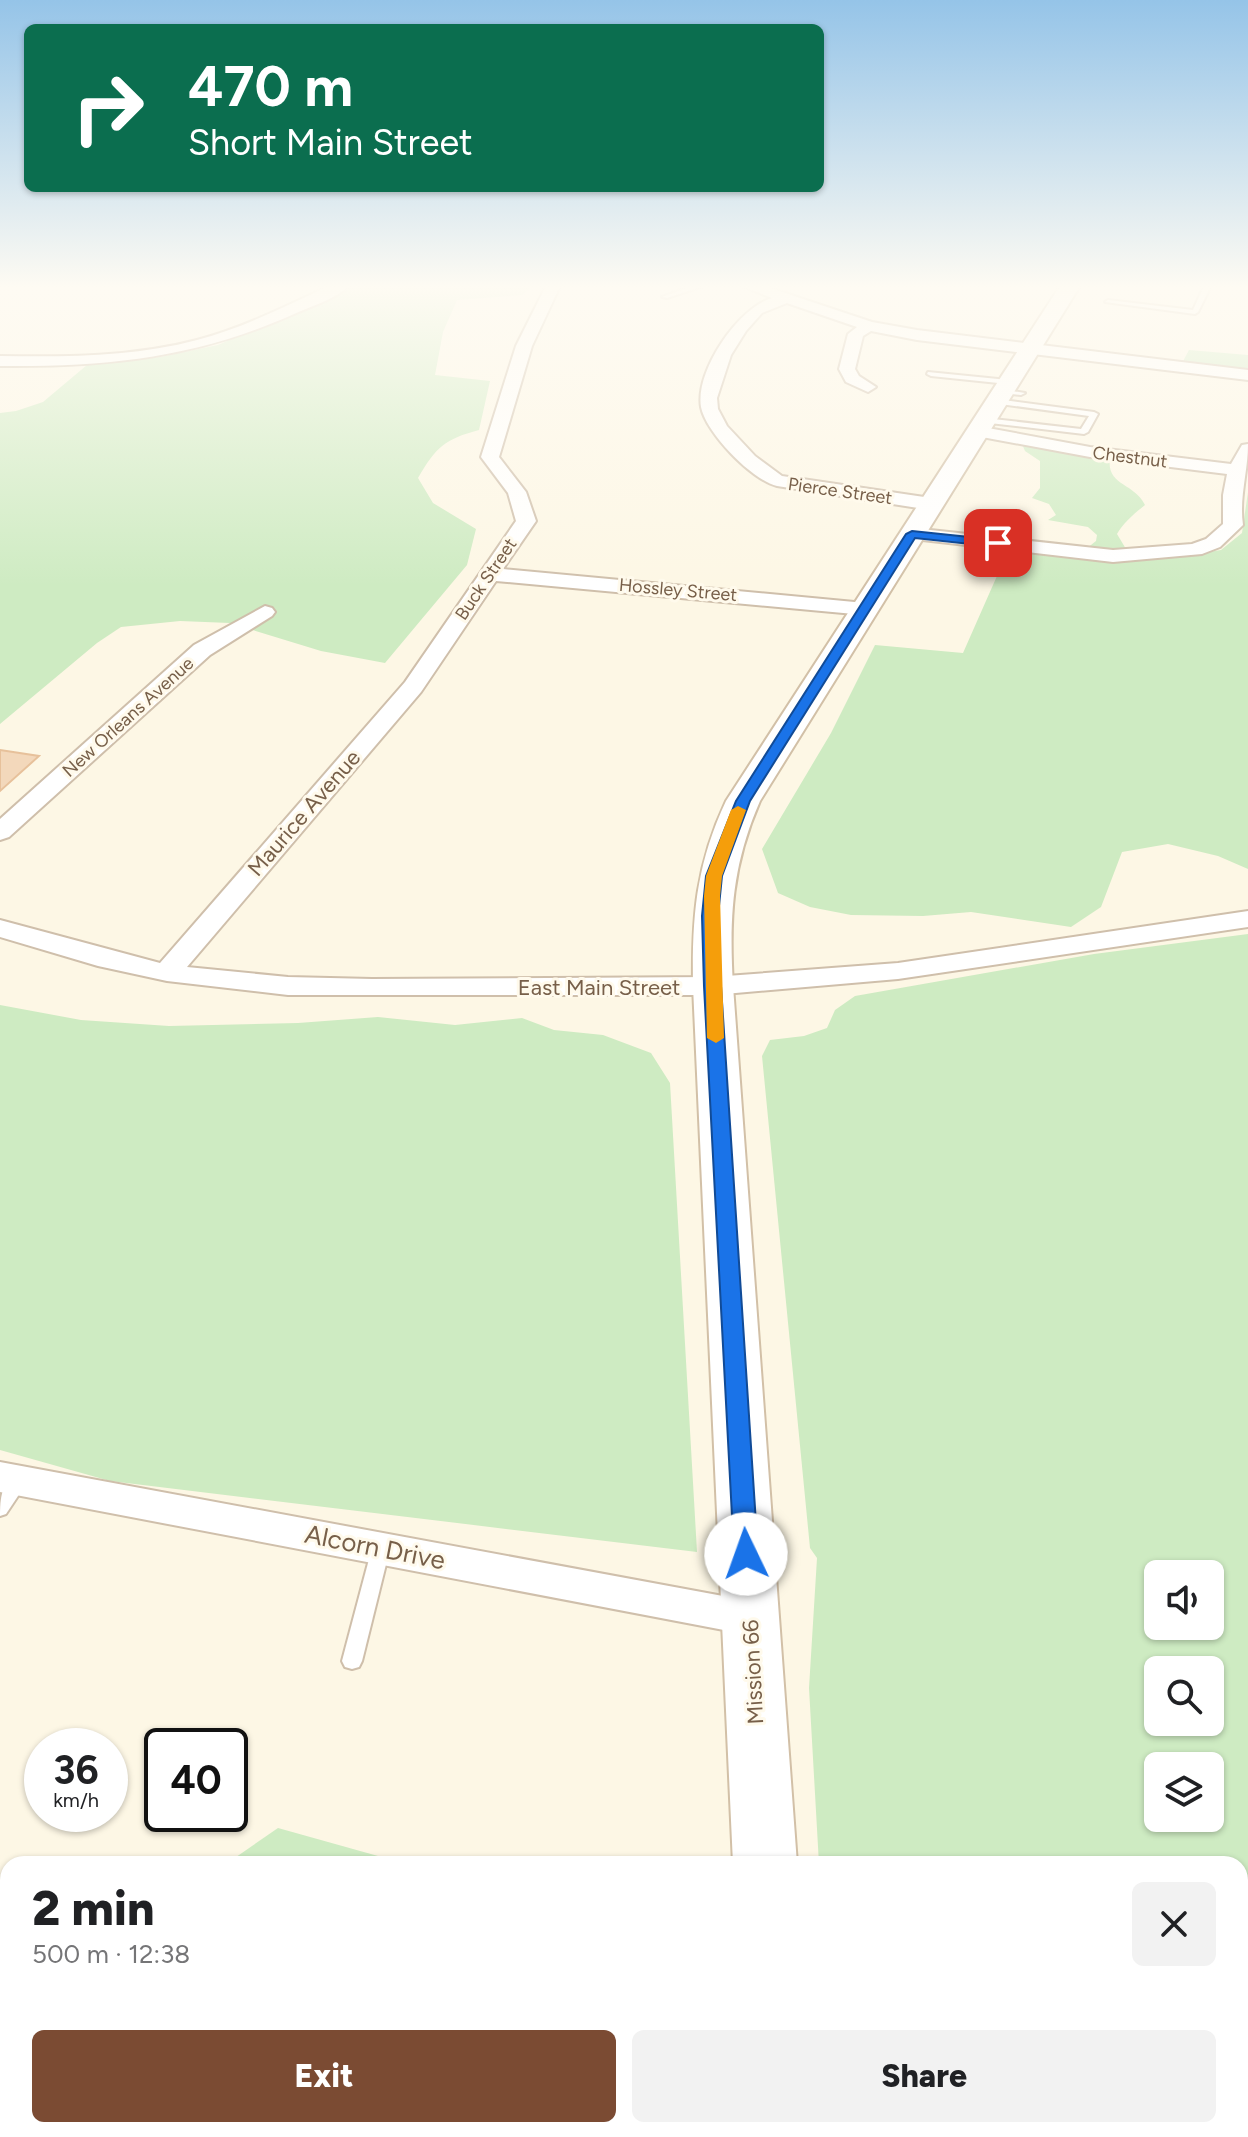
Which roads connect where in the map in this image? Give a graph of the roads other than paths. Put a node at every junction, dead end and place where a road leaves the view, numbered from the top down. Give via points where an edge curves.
1 (512, 386) edge
2 (711, 386) edge
3 (990, 386) edge
4 (1003, 386) edge
5 (1009, 386) edge
6 (1063, 386) edge
7 (1007, 389) junction
8 (1248, 449) edge
9 (1236, 470) junction
10 (922, 519) junction
11 (490, 574) junction
12 (865, 609) junction
13 (265, 612) dead end
14 (438, 652) joint
15 (0, 832) edge
16 (1248, 919) edge
17 (0, 928) edge
18 (167, 973) junction
19 (713, 986) junction
20 (6, 1489) edge
21 (381, 1548) junction
22 (750, 1618) junction
23 (352, 1661) dead end
24 (765, 1856) edge

1 - 11 street, Buck Street via 490,457 517,492 526,521
2 - 10 street, Pierce Street via 710,409 722,431 764,475
3 - 7 lane
4 - 7 street
5 - 7 street, Mission 66
6 - 7 street
7 - 7 lane via 1084,432 1094,414
7 - 9 street, Chestnut via 1090,452
7 - 10 street, Mission 66
8 - 9 street
9 - 10 street, Pierce Street via 1230,500 1233,525 1213,543 1195,550 1113,556
10 - 12 street, Mission 66
11 - 12 street, Hossley Street
11 - 14 street, Buck Street
12 - 19 street, Mission 66 via 732,823 714,876
13 - 15 street, New Orleans Avenue via 202,650
14 - 18 street, Maurice Avenue
16 - 19 street, East Main Street via 898,971
17 - 18 street, East Main Street
18 - 19 street, East Main Street via 275,985 372,988
19 - 22 street, Mission 66
20 - 21 street, Alcorn Drive
21 - 22 street, Alcorn Drive
21 - 23 lane
22 - 24 street, Mission 66

